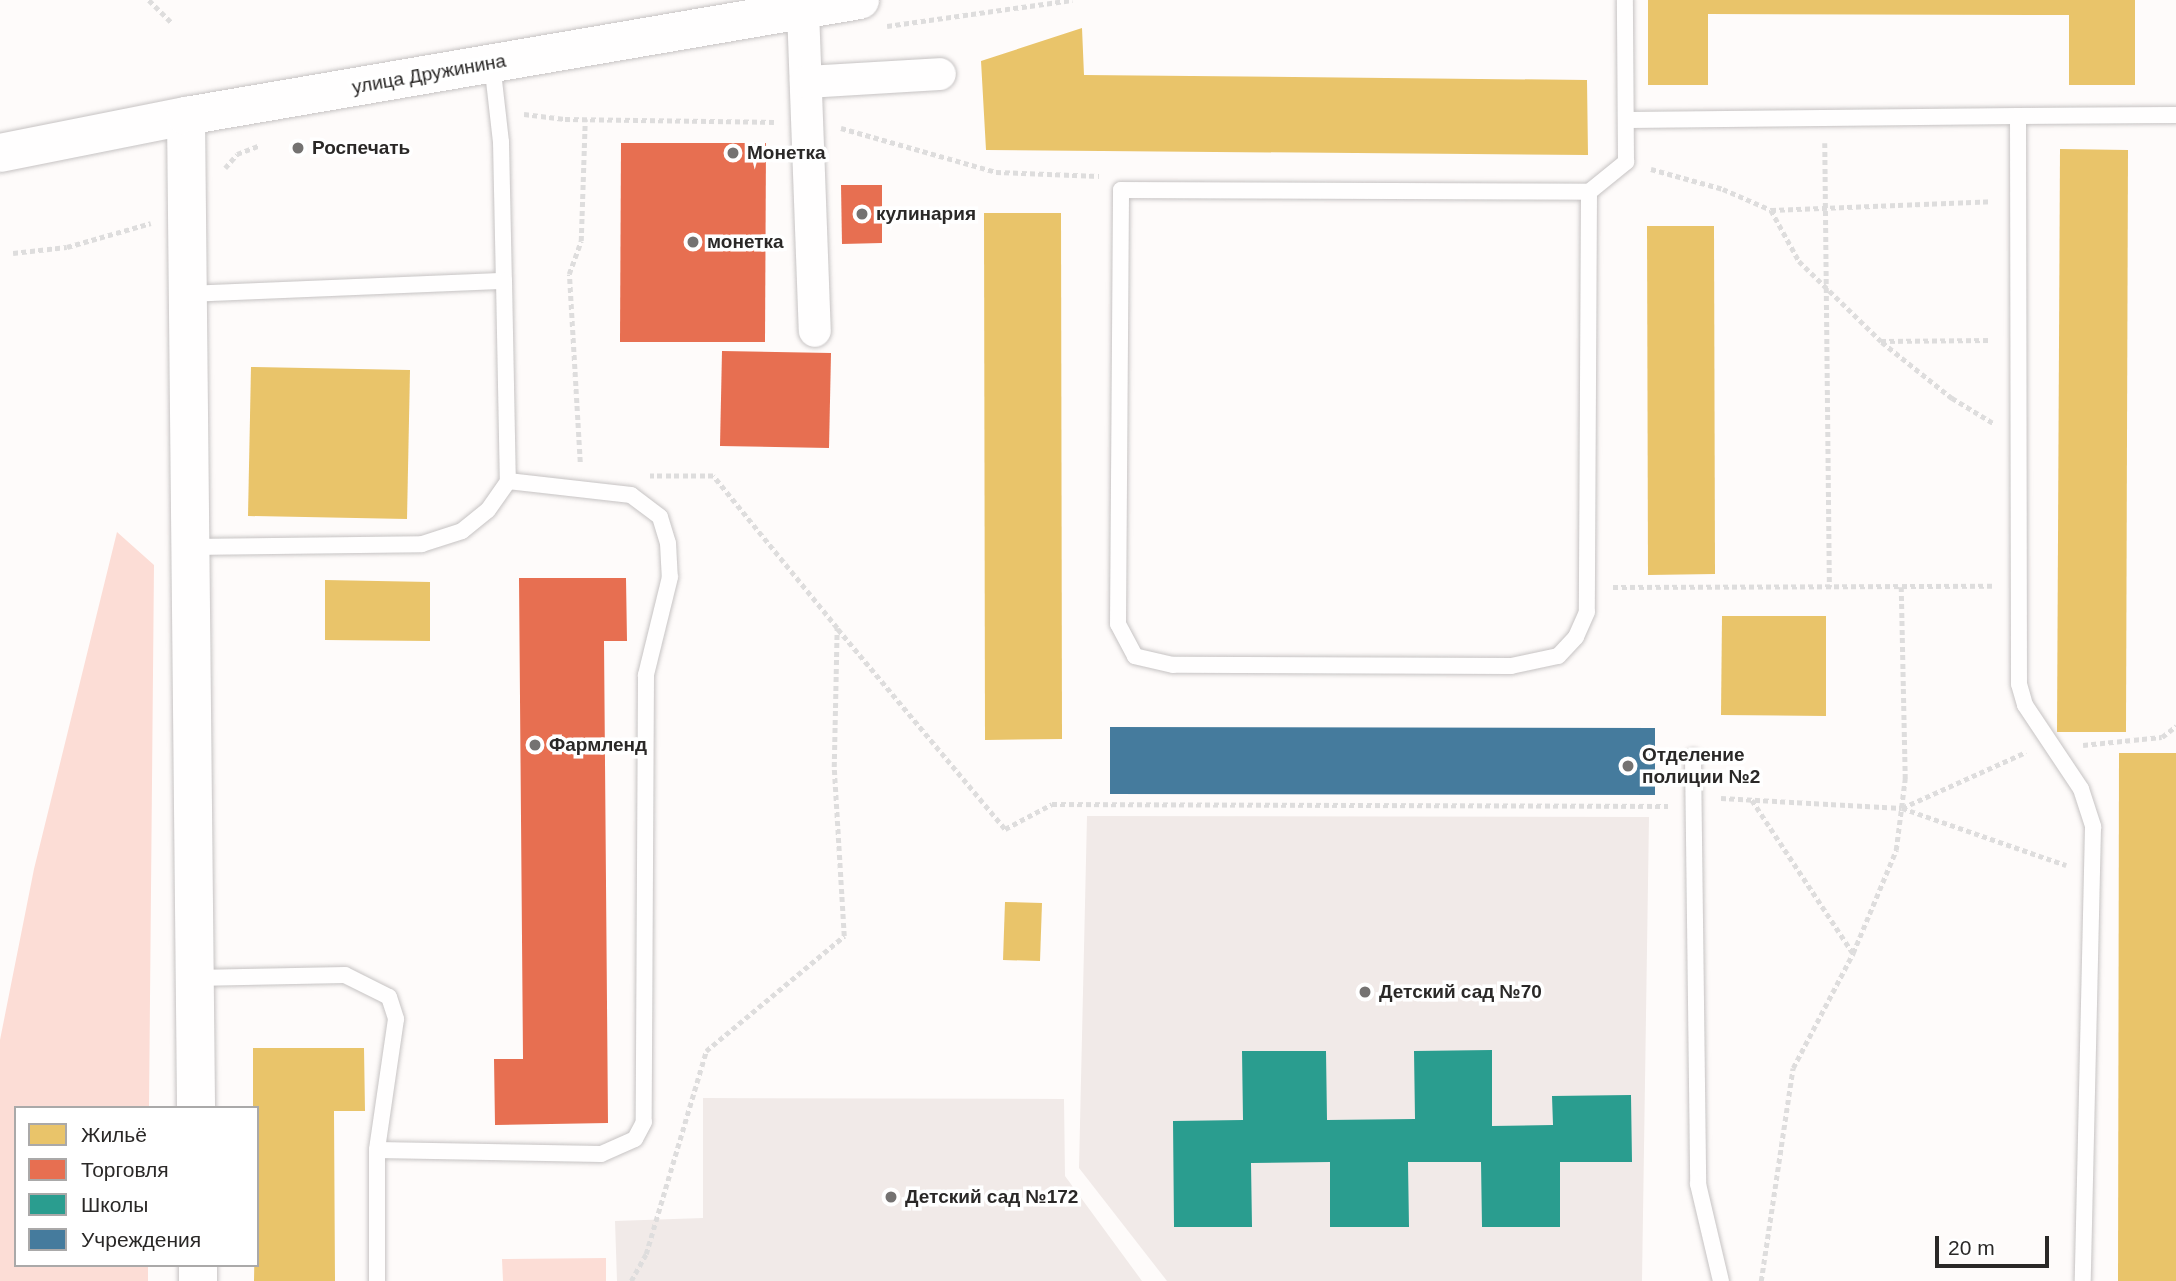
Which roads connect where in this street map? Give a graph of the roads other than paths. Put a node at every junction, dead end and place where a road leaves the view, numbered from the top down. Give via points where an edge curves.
1 (1625, 0) edge
2 (803, 10) junction
3 (868, 14) edge
4 (492, 63) junction
5 (940, 74) dead end
6 (806, 82) junction
7 (2176, 115) edge
8 (186, 116) junction
9 (2018, 116) junction
10 (1628, 120) junction
11 (0, 153) edge
12 (1589, 192) junction
13 (504, 281) junction
14 (189, 294) junction
15 (816, 331) dead end
16 (508, 481) junction
17 (190, 547) junction
18 (1693, 757) dead end
19 (194, 978) junction
20 (196, 1106) edge
21 (377, 1150) junction
22 (377, 1281) edge
23 (1721, 1281) edge
24 (2083, 1281) edge

1 - 10 lane
2 - 3 street, улица Дружинина
2 - 4 street, улица Дружинина
2 - 6 street
4 - 8 street, улица Дружинина
4 - 13 lane
5 - 6 street
6 - 15 street
7 - 9 lane
8 - 11 street, улица Дружинина
8 - 14 street
9 - 10 lane
9 - 24 lane via 2019,684 2025,705 2090,808 2094,875
10 - 12 lane via 1626,162
12 - 12 lane via 1121,190 1118,624 1135,656 1173,665 1533,664 1558,656 1576,637 1587,612
13 - 14 lane
13 - 16 lane
14 - 17 street
16 - 17 lane via 488,510 462,531 422,544
16 - 21 lane via 631,495 660,517 668,542 670,577 646,676 644,1122 635,1139 601,1154
17 - 19 street
18 - 23 lane via 1698,1184
19 - 20 street
19 - 21 lane via 345,975 389,997 396,1019
21 - 22 lane

